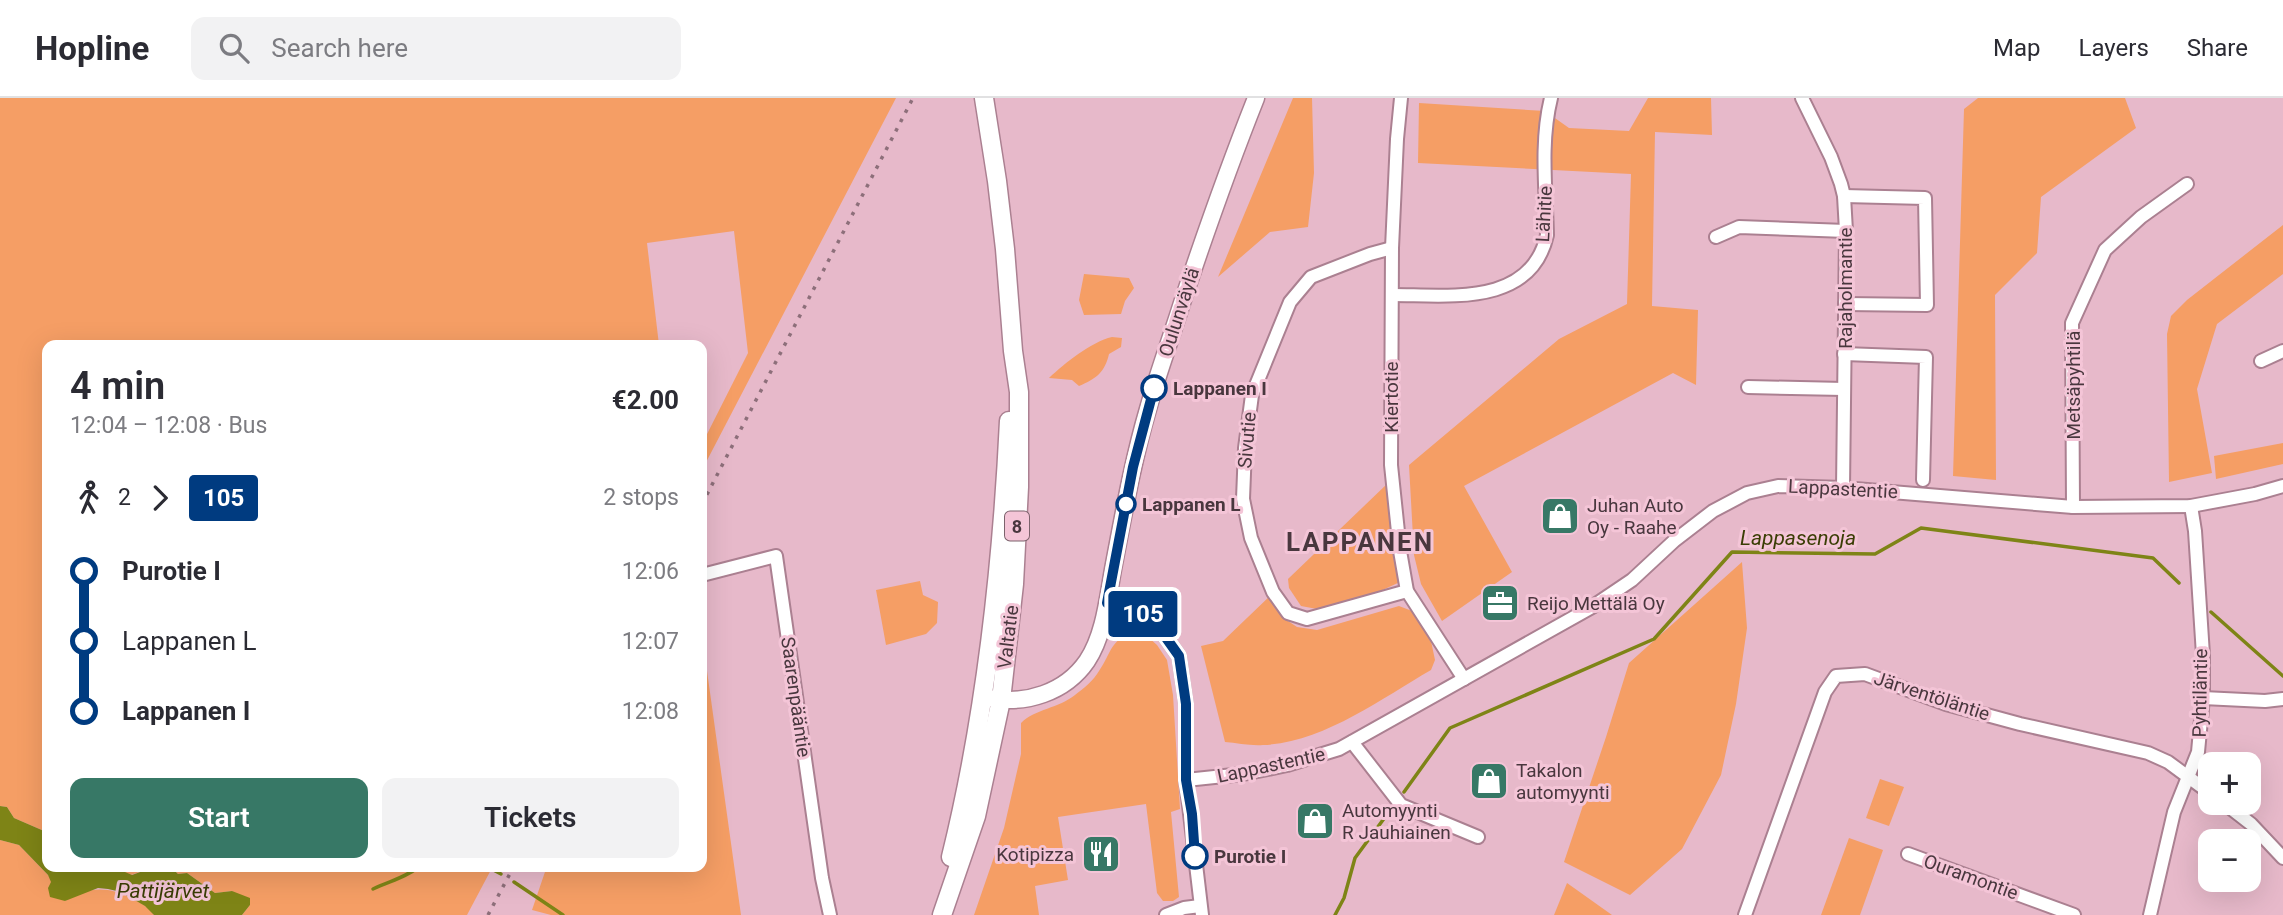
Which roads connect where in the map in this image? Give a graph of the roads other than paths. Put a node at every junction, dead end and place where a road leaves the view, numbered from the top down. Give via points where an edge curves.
1 (984, 98) edge
2 (1256, 98) edge
3 (1401, 98) edge
4 (1551, 98) edge
5 (1802, 98) edge
6 (2187, 184) dead end
7 (1844, 197) junction
8 (1846, 231) junction
9 (1716, 237) dead end
10 (1392, 248) junction
11 (1392, 295) junction
12 (1845, 304) junction
13 (2283, 351) edge
14 (1844, 354) junction
15 (2261, 361) dead end
16 (1748, 387) dead end
17 (1844, 389) junction
18 (1923, 480) dead end
19 (2283, 486) edge
20 (1843, 488) junction
21 (2190, 506) junction
22 (2073, 507) junction
23 (707, 574) edge
24 (1407, 591) junction
25 (1107, 603) junction
26 (1464, 679) junction
27 (992, 698) junction
28 (2203, 698) junction
29 (2283, 699) edge
30 (1352, 742) junction
31 (2189, 777) junction
32 (1186, 780) junction
33 (2198, 784) edge
34 (2239, 815) edge
35 (1478, 837) dead end
36 (1908, 854) dead end
37 (2283, 858) edge
38 (1201, 910) edge
39 (830, 915) edge
40 (940, 915) edge
41 (1166, 915) edge
42 (1745, 915) edge
43 (2074, 915) edge
44 (2150, 915) edge

1 - 27 highway, Valtatie / 8 via 1019,392 1014,584
2 - 25 main road, Oulunväylä via 1214,206 1148,408
3 - 10 street, Kiertotie
4 - 11 street, Lähitie via 1545,136 1547,235 1537,262 1526,274 1484,293
5 - 7 street, Rajaholmantie via 1831,157
6 - 22 street, Metsäpyhtilä via 2105,250 2072,323
7 - 8 street, Rajaholmantie
7 - 12 street via 1926,198 1927,305
8 - 9 street via 1739,227
8 - 12 street, Rajaholmantie
10 - 11 street, Kiertotie
10 - 24 street, Sivutie via 1311,277 1290,302 1252,395 1243,499 1251,538 1273,592 1289,612 1307,619
11 - 24 street, Kiertotie via 1391,465
12 - 14 street, Rajaholmantie
13 - 15 street
14 - 17 street, Rajaholmantie
14 - 18 street via 1926,357
16 - 17 street
17 - 20 street, Rajaholmantie
19 - 21 street, Lappastentie
20 - 22 street, Lappastentie
20 - 26 street, Lappastentie via 1778,486 1747,493 1713,511 1602,600
21 - 22 street, Lappastentie
21 - 28 street, Pyhtiläntie
23 - 39 street, Saarenpääntie via 776,556
24 - 26 street, Kiertotie
25 - 27 main road, Oulunväylä via 1096,645 1075,675 1036,697
25 - 32 street via 1152,618 1179,656 1186,704
26 - 30 street, Lappastentie
27 - 40 highway, Valtatie / 8 via 976,816
28 - 29 street
28 - 31 street, Pyhtiläntie via 2199,752
30 - 32 street, Lappastentie via 1287,765
30 - 35 street via 1401,805
31 - 33 street
31 - 42 street, Järventöläntie via 2148,753 1958,708 1865,674 1836,676 1825,692
31 - 44 street, Pyhtiläntie via 2174,812
32 - 38 street
34 - 37 street
36 - 43 street, Ouramontie
38 - 41 street via 1184,908

